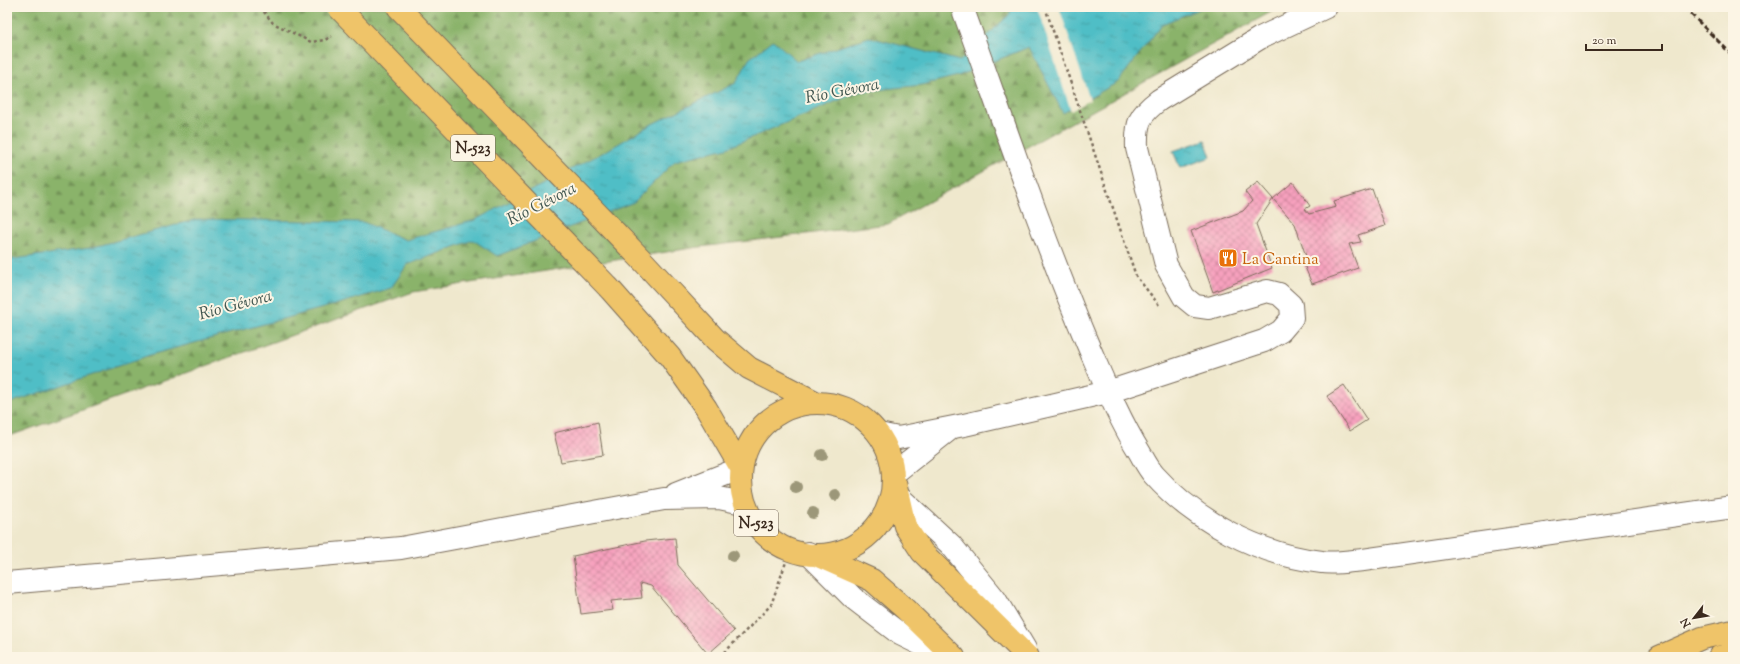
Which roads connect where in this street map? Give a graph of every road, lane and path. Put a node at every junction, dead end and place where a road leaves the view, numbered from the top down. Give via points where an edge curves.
1 (338, 7) edge
2 (398, 7) edge
3 (962, 7) edge
4 (1045, 7) edge
5 (1326, 7) edge
6 (1136, 276) dead end
7 (1108, 392) junction
8 (815, 402) junction
9 (952, 428) junction
10 (878, 434) junction
11 (741, 468) junction
12 (893, 474) junction
13 (664, 499) junction
14 (743, 503) junction
15 (1733, 506) edge
16 (805, 553) junction
17 (7, 583) edge
18 (1733, 631) edge
19 (1733, 653) edge
20 (720, 657) edge
21 (947, 657) edge
22 (954, 657) edge
23 (1029, 657) edge
24 (1659, 657) edge
25 (1719, 657) edge

1 - 11 highway, N-523, bridge via 609,288 670,357 706,408
2 - 8 highway, N-523 via 716,340 744,363
3 - 7 street via 1054,263
4 - 6 path
5 - 7 street via 1260,38 1159,100 1147,109 1140,119 1136,134 1137,148 1166,265 1184,297 1195,306 1209,308 1267,291 1279,294 1291,304 1292,318 1281,331 1264,342
7 - 9 street
7 - 15 street via 1131,438 1153,473 1184,505 1227,532 1290,555 1324,563 1363,560
8 - 10 highway, N-523 via 839,406 861,416
8 - 11 highway, N-523 via 787,409 758,429 747,447
9 - 10 street via 898,438
9 - 12 street
10 - 12 highway, N-523 via 890,454
11 - 13 street
11 - 14 highway, N-523
12 - 16 highway, N-523 via 891,499 880,522 863,540 841,551
12 - 23 highway, N-523 via 904,526 922,552
13 - 14 street via 719,498
13 - 17 street via 401,548
14 - 16 highway, N-523 via 768,537
16 - 20 path via 771,605
16 - 21 street via 853,598 900,634
16 - 22 highway, N-523 via 872,580
18 - 24 highway via 1702,638
19 - 25 highway

